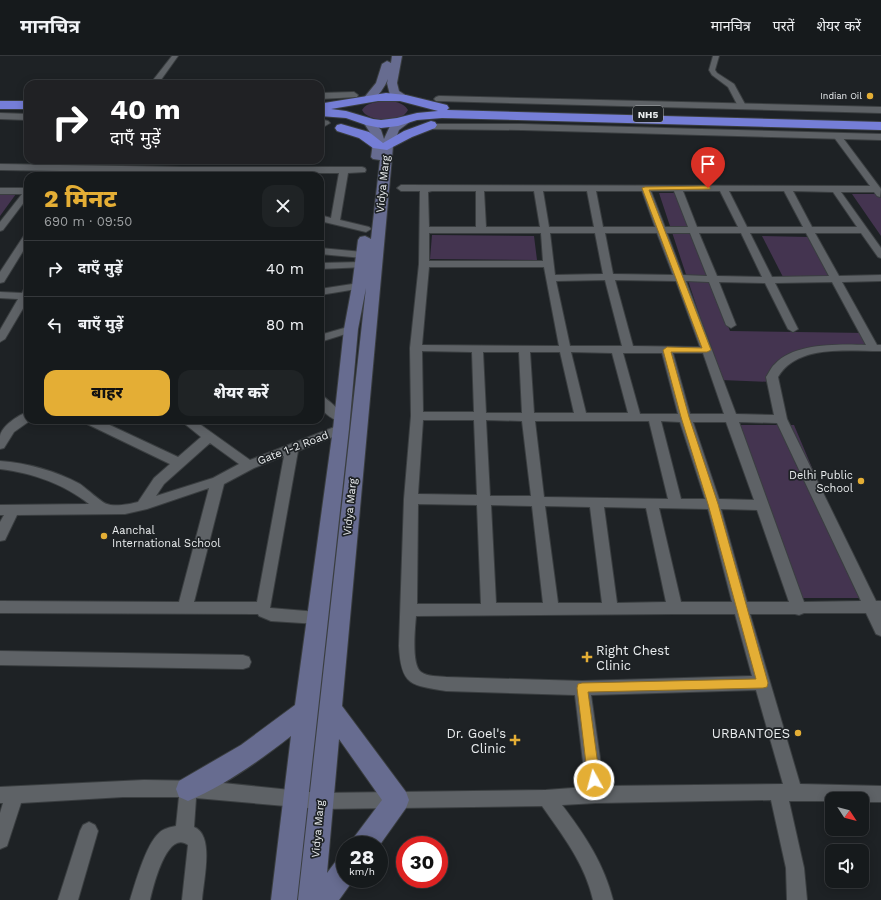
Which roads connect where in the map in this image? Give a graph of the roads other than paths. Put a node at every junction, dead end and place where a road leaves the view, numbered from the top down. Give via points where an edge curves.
1 (175, 56) edge
2 (388, 56) edge
3 (397, 56) edge
4 (716, 56) edge
5 (157, 80) edge
6 (387, 84) junction
7 (361, 98) junction
8 (0, 99) edge
9 (439, 99) junction
10 (24, 100) edge
11 (410, 100) junction
12 (523, 101) junction
13 (0, 104) edge
14 (22, 105) edge
15 (742, 106) junction
16 (881, 110) edge
17 (324, 111) edge
18 (324, 112) edge
19 (490, 112) junction
20 (324, 113) edge
21 (468, 115) junction
22 (0, 116) edge
23 (24, 117) edge
24 (410, 119) junction
25 (881, 120) edge
26 (368, 122) junction
27 (881, 126) edge
28 (428, 127) junction
29 (522, 128) junction
30 (837, 136) junction
31 (881, 137) edge
32 (382, 145) junction
33 (106, 164) edge
34 (0, 167) edge
35 (73, 168) junction
36 (104, 168) junction
37 (344, 170) junction
38 (362, 170) dead end
39 (70, 172) edge
40 (102, 172) edge
41 (166, 172) edge
42 (315, 172) edge
43 (401, 188) dead end
44 (428, 188) junction
45 (480, 188) junction
46 (538, 188) junction
47 (591, 188) junction
48 (645, 188) junction
49 (677, 188) junction
50 (723, 188) junction
51 (787, 189) junction
52 (836, 190) junction
53 (0, 191) edge
54 (24, 191) edge
55 (879, 192) edge
56 (24, 196) edge
57 (324, 219) edge
58 (335, 222) junction
59 (0, 228) edge
60 (366, 229) junction
61 (545, 229) junction
62 (425, 230) junction
63 (481, 230) junction
64 (600, 230) junction
65 (661, 230) junction
66 (694, 230) junction
67 (743, 230) junction
68 (808, 230) junction
69 (864, 230) junction
70 (24, 242) edge
71 (324, 251) edge
72 (881, 255) edge
73 (362, 260) junction
74 (424, 264) junction
75 (548, 264) junction
76 (324, 265) edge
77 (609, 277) junction
78 (552, 278) junction
79 (679, 278) junction
80 (712, 278) junction
81 (834, 278) junction
82 (881, 278) edge
83 (0, 280) edge
84 (768, 280) junction
85 (359, 286) junction
86 (324, 291) edge
87 (0, 295) edge
88 (24, 301) edge
89 (24, 303) edge
90 (731, 325) dead end
91 (351, 329) junction
92 (793, 329) dead end
93 (324, 338) edge
94 (0, 339) edge
95 (416, 348) junction
96 (877, 348) edge
97 (477, 349) junction
98 (524, 349) junction
99 (622, 349) junction
100 (565, 350) junction
101 (667, 350) junction
102 (707, 350) junction
103 (324, 403) edge
104 (417, 416) junction
105 (528, 416) junction
106 (480, 417) junction
107 (581, 417) junction
108 (635, 417) junction
109 (654, 417) junction
110 (685, 417) junction
111 (731, 418) junction
112 (24, 419) edge
113 (781, 419) junction
114 (97, 424) edge
115 (191, 424) edge
116 (342, 424) junction
117 (209, 437) junction
118 (0, 445) edge
119 (292, 448) junction
120 (179, 463) junction
121 (0, 465) edge
122 (249, 465) junction
123 (218, 481) junction
124 (411, 499) junction
125 (484, 500) junction
126 (539, 501) junction
127 (596, 501) junction
128 (651, 502) junction
129 (675, 502) junction
130 (713, 504) junction
131 (762, 505) junction
132 (142, 506) junction
133 (104, 509) junction
134 (6, 510) edge
135 (0, 536) edge
136 (876, 607) edge
137 (0, 608) edge
138 (185, 608) junction
139 (262, 608) junction
140 (610, 609) junction
141 (675, 609) junction
142 (741, 609) junction
143 (799, 609) junction
144 (409, 610) junction
145 (489, 610) junction
146 (551, 610) junction
147 (318, 618) junction
148 (881, 630) edge
149 (0, 658) edge
150 (243, 662) dead end
151 (763, 683) junction
152 (582, 688) junction
153 (318, 709) junction
154 (188, 789) junction
155 (786, 793) junction
156 (881, 794) edge
157 (7, 795) edge
158 (596, 795) junction
159 (546, 798) junction
160 (295, 800) junction
161 (397, 800) junction
162 (320, 801) junction
163 (89, 831) dead end
164 (183, 834) junction
165 (371, 836) edge
166 (0, 840) edge
167 (336, 882) edge
168 (68, 900) edge
169 (140, 900) edge
170 (192, 900) edge
171 (284, 900) edge
172 (311, 900) edge
173 (323, 900) edge
174 (602, 900) edge
175 (797, 900) edge

1 - 5 street
2 - 6 main road
3 - 6 main road
4 - 15 street via 712,70 714,74 731,86
6 - 7 highway
6 - 9 highway
6 - 11 main road via 394,93
7 - 11 highway, NH5 via 394,97
7 - 17 highway, NH5
8 - 10 highway
9 - 12 street
9 - 19 highway
11 - 19 highway, NH5 via 454,110
11 - 24 highway via 420,108 417,115
12 - 15 street
12 - 19 highway
13 - 14 highway
15 - 16 street
18 - 26 highway, NH5 via 355,117
19 - 21 highway, NH5
19 - 25 highway, NH5
19 - 27 highway, NH5
19 - 29 highway
20 - 32 highway
21 - 24 highway, NH5 via 442,114
21 - 28 highway
22 - 23 street
24 - 26 highway, NH5 via 392,124
24 - 32 main road, Vidya Marg via 394,128
26 - 32 main road, Vidya Marg via 377,130
28 - 29 street
28 - 32 highway
29 - 30 street
30 - 31 street
30 - 55 street
32 - 60 main road, Vidya Marg
32 - 153 main road, Vidya Marg
33 - 36 street
34 - 35 street
35 - 36 street
35 - 39 street
36 - 40 street
36 - 41 street
37 - 38 street
37 - 42 street
37 - 58 street
43 - 44 street
44 - 45 street
44 - 62 street via 424,190
45 - 46 street
45 - 63 street
46 - 47 street
46 - 61 street
47 - 48 street
47 - 64 street
48 - 49 street
48 - 65 street
49 - 50 street
49 - 66 street
50 - 51 street
50 - 67 street
51 - 52 street
51 - 68 street
52 - 55 street
52 - 69 street
53 - 54 street
56 - 59 street
57 - 58 street
58 - 60 street
60 - 73 main road, Vidya Marg
61 - 63 street
61 - 64 street
61 - 75 street
62 - 63 street
62 - 74 street
64 - 65 street
64 - 77 street
65 - 66 street
65 - 79 street
66 - 67 street
66 - 80 street
67 - 68 street
67 - 84 street
68 - 69 street
68 - 81 street
69 - 72 street
70 - 83 street
71 - 73 street
73 - 76 street
73 - 85 main road, Vidya Marg
74 - 75 street
74 - 95 street
75 - 78 street
77 - 78 street
77 - 79 street
77 - 99 street
78 - 100 street
79 - 80 street
79 - 102 street
80 - 84 street
80 - 90 street
81 - 82 street
81 - 84 street
81 - 96 street
84 - 92 street
85 - 86 street
85 - 91 main road, Vidya Marg
87 - 88 street
89 - 94 street
91 - 93 street
91 - 116 main road, Vidya Marg
95 - 97 street
95 - 104 street
96 - 113 street via 817,350 788,359 772,377
97 - 98 street
97 - 106 street
98 - 100 street
98 - 105 street
99 - 100 street
99 - 101 street
99 - 108 street
100 - 107 street
101 - 102 street
101 - 110 street
102 - 111 street
103 - 116 street
104 - 106 street
104 - 124 street
105 - 106 street
105 - 107 street
105 - 126 street
106 - 125 street
107 - 108 street
108 - 109 street
109 - 110 street
109 - 129 street
110 - 111 street
110 - 130 street
111 - 113 street
111 - 131 street
112 - 118 street via 10,429
113 - 136 street
114 - 120 street
115 - 117 street, Gate 1-2 Road
116 - 119 street, Gate 1-2 Road
116 - 147 main road, Vidya Marg
117 - 120 street
117 - 122 street, Gate 1-2 Road
119 - 122 street, Gate 1-2 Road
119 - 139 street
120 - 132 street via 160,482
121 - 133 street via 25,468 67,484 82,491
122 - 123 street
123 - 132 street
123 - 138 street
124 - 125 street
124 - 144 street
125 - 126 street
125 - 145 street
126 - 127 street
126 - 146 street
127 - 128 street
127 - 140 street
128 - 129 street
128 - 141 street
129 - 130 street
130 - 131 street
130 - 142 street
131 - 143 street
132 - 133 street
133 - 134 street
134 - 135 street
136 - 143 street
136 - 148 street
137 - 138 street
138 - 139 street
139 - 147 street via 271,615
140 - 141 street
140 - 146 street
141 - 142 street
142 - 143 street
142 - 151 street
144 - 145 street
144 - 152 street via 409,666 411,674 417,679 446,684
145 - 146 street
147 - 153 main road, Vidya Marg
149 - 150 street
151 - 152 street
151 - 155 street
152 - 158 street
153 - 154 main road
153 - 160 main road, Vidya Marg
153 - 161 main road
153 - 162 main road, Vidya Marg
154 - 157 street via 128,788
154 - 160 street
154 - 164 street
155 - 156 street
155 - 158 street
155 - 175 street
157 - 166 street
158 - 159 street
159 - 161 street
159 - 174 street via 584,850
160 - 162 street
160 - 171 main road, Vidya Marg
161 - 162 street
161 - 165 main road
162 - 172 main road, Vidya Marg
163 - 168 street
164 - 169 street via 168,837 161,842
164 - 170 street via 192,835 197,843
167 - 173 main road

